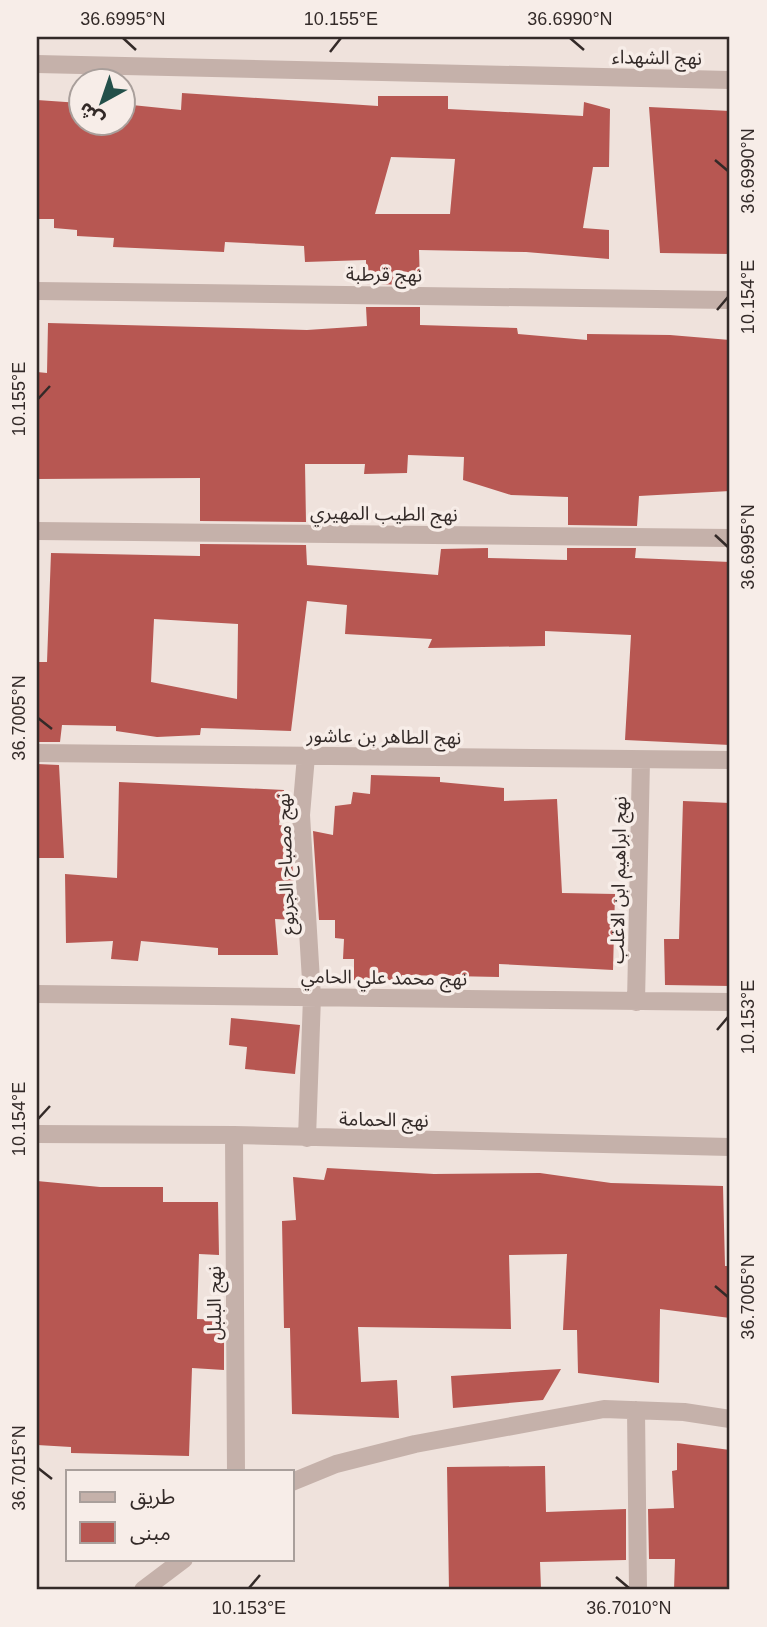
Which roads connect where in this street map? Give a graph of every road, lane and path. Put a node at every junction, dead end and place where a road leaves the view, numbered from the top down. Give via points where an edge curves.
1 (37, 64) edge
2 (730, 79) edge
3 (37, 291) edge
4 (730, 300) edge
5 (37, 531) edge
6 (730, 538) edge
7 (37, 753) edge
8 (306, 756) junction
9 (641, 760) junction
10 (730, 760) edge
11 (37, 993) edge
12 (312, 997) junction
13 (636, 1002) junction
14 (730, 1002) edge
15 (37, 1134) edge
16 (234, 1135) junction
17 (307, 1138) junction
18 (730, 1147) edge
19 (636, 1410) junction
20 (730, 1419) edge
21 (236, 1470) edge
22 (294, 1481) edge
23 (183, 1560) edge
24 (143, 1590) edge
25 (638, 1590) edge

1 - 2 street, نهج الشهداء
3 - 4 street, نهج قرطبة
5 - 6 street, نهج الطيب المهيري
7 - 8 street, نهج الطاهر بن عاشور
8 - 9 street, نهج الطاهر بن عاشور
8 - 12 street, نهج مصباح الجربوع via 301,815
9 - 10 street, نهج الطاهر بن عاشور
9 - 13 street, نهج ابراهيم ابن الاغلب
11 - 12 street, نهج محمد علي الحامي
12 - 13 street, نهج محمد علي الحامي
12 - 17 street, نهج مصباح الجربوع
13 - 14 street, نهج محمد علي الحامي
15 - 16 street, نهج الحمامة
16 - 17 street, نهج الحمامة
16 - 21 street, نهج البلبل
17 - 18 street, نهج الحمامة
19 - 20 street
19 - 22 street via 604,1409 415,1444 336,1464
19 - 25 street
23 - 24 street

